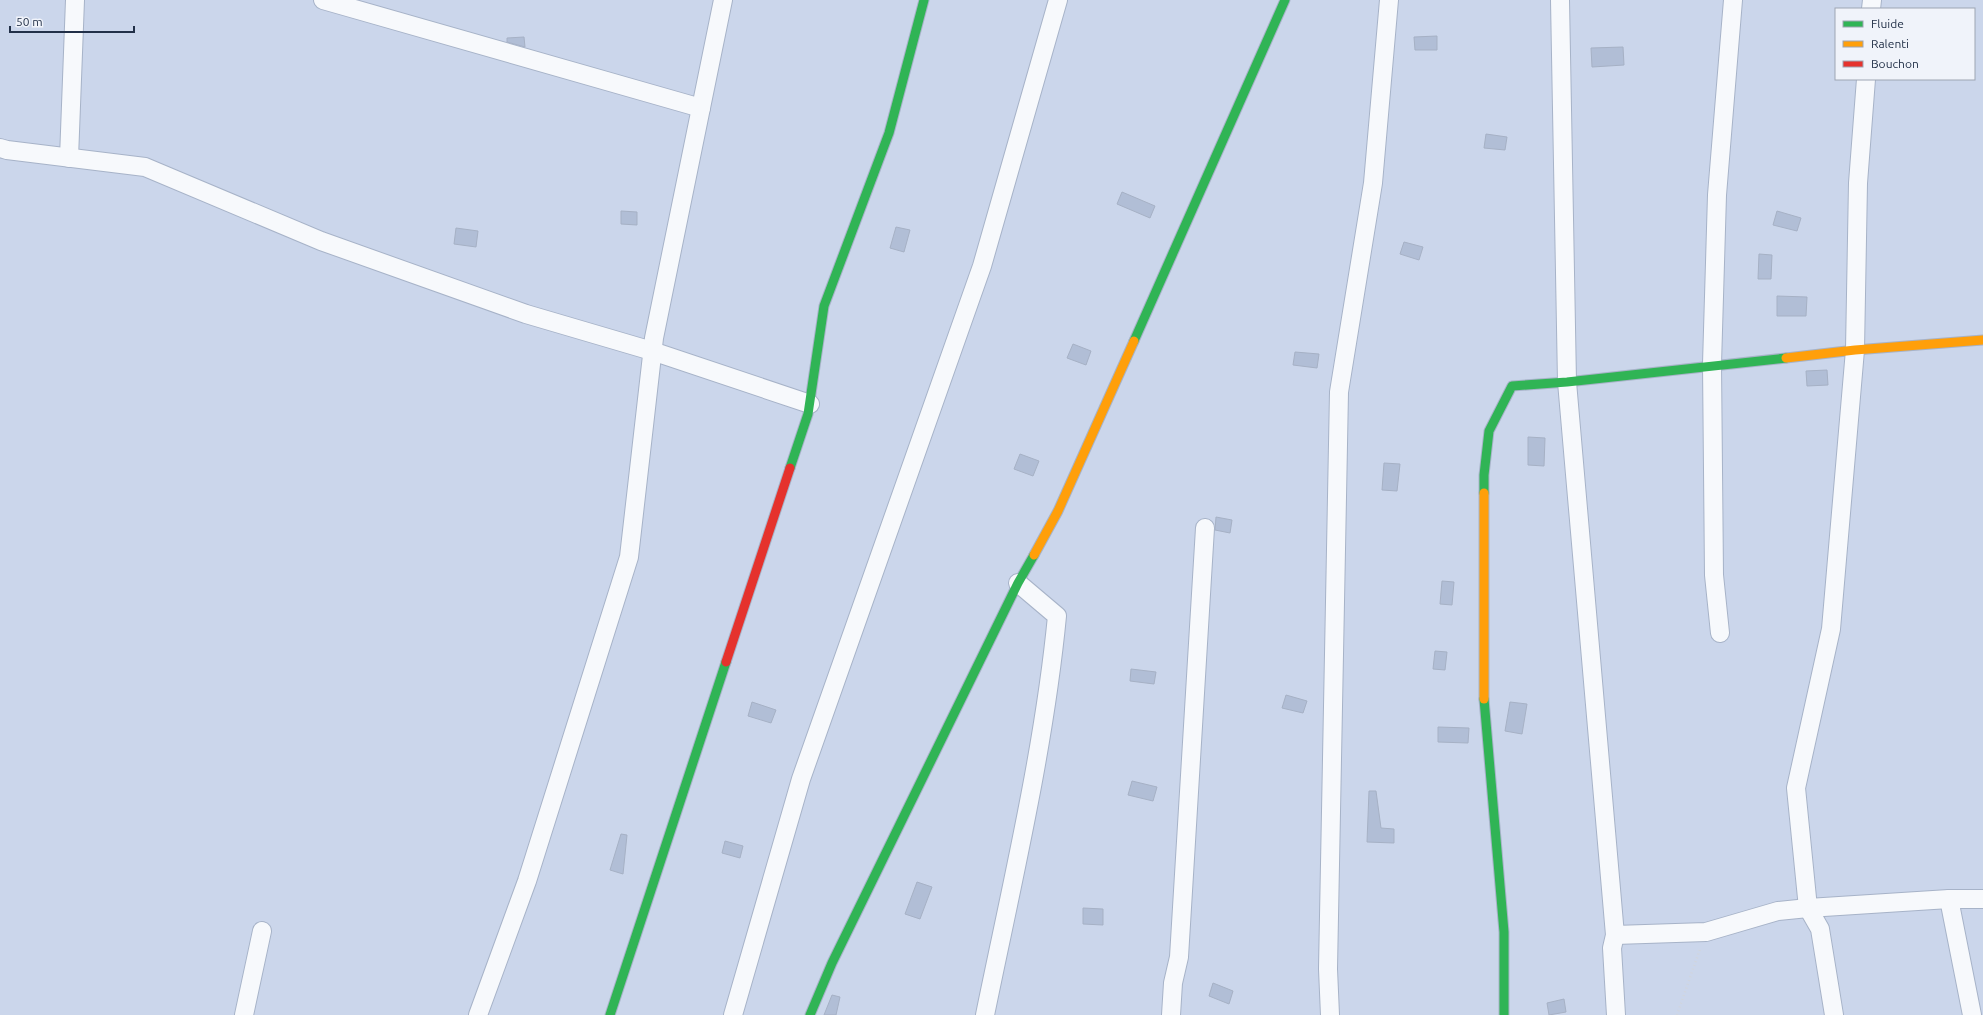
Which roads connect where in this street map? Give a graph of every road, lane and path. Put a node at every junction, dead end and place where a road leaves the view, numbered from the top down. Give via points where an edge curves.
1 (75, 0) edge
2 (323, 0) edge
3 (723, 0) edge
4 (924, 0) edge
5 (1058, 0) edge
6 (1284, 0) edge
7 (1389, 0) edge
8 (1560, 0) edge
9 (1733, 0) edge
10 (1866, 80) edge
11 (701, 108) junction
12 (0, 148) edge
13 (69, 158) junction
14 (1983, 340) edge
15 (1855, 350) junction
16 (652, 351) junction
17 (1712, 364) junction
18 (1567, 382) junction
19 (810, 404) junction
20 (1205, 528) dead end
21 (1018, 583) junction
22 (1720, 633) dead end
23 (1949, 899) junction
24 (1983, 899) edge
25 (1808, 908) junction
26 (262, 931) dead end
27 (1706, 932) junction
28 (1615, 935) junction
29 (244, 1015) edge
30 (478, 1015) edge
31 (610, 1015) edge
32 (733, 1015) edge
33 (810, 1015) edge
34 (985, 1015) edge
35 (1170, 1015) edge
36 (1330, 1015) edge
37 (1504, 1015) edge
38 (1616, 1015) edge
39 (1676, 1015) edge
40 (1834, 1015) edge
41 (1972, 1015) edge

1 - 13 street
2 - 11 street
3 - 11 street
4 - 19 street via 889,133 824,306
5 - 32 street via 982,266 801,779
6 - 21 street via 1058,511
7 - 36 street via 1372,183 1339,392 1328,969
8 - 18 street
9 - 17 street via 1717,195
10 - 15 street via 1858,183
11 - 16 street
12 - 13 street
13 - 16 street via 145,167 321,241 526,314
14 - 15 street
15 - 17 street
15 - 25 street via 1831,629 1796,788
16 - 19 street
16 - 30 street via 629,557 528,881
17 - 18 street
17 - 22 street via 1714,575
18 - 28 street
18 - 37 street via 1512,386 1489,431 1484,475 1484,700 1504,932
19 - 31 street
20 - 35 street via 1178,957
21 - 33 street via 832,963
21 - 34 street via 1057,616 1051,675
23 - 24 street
23 - 25 street
23 - 41 street
25 - 27 street via 1778,910
25 - 40 street via 1820,929
26 - 29 street
27 - 28 street
27 - 39 path
28 - 38 street via 1612,948

